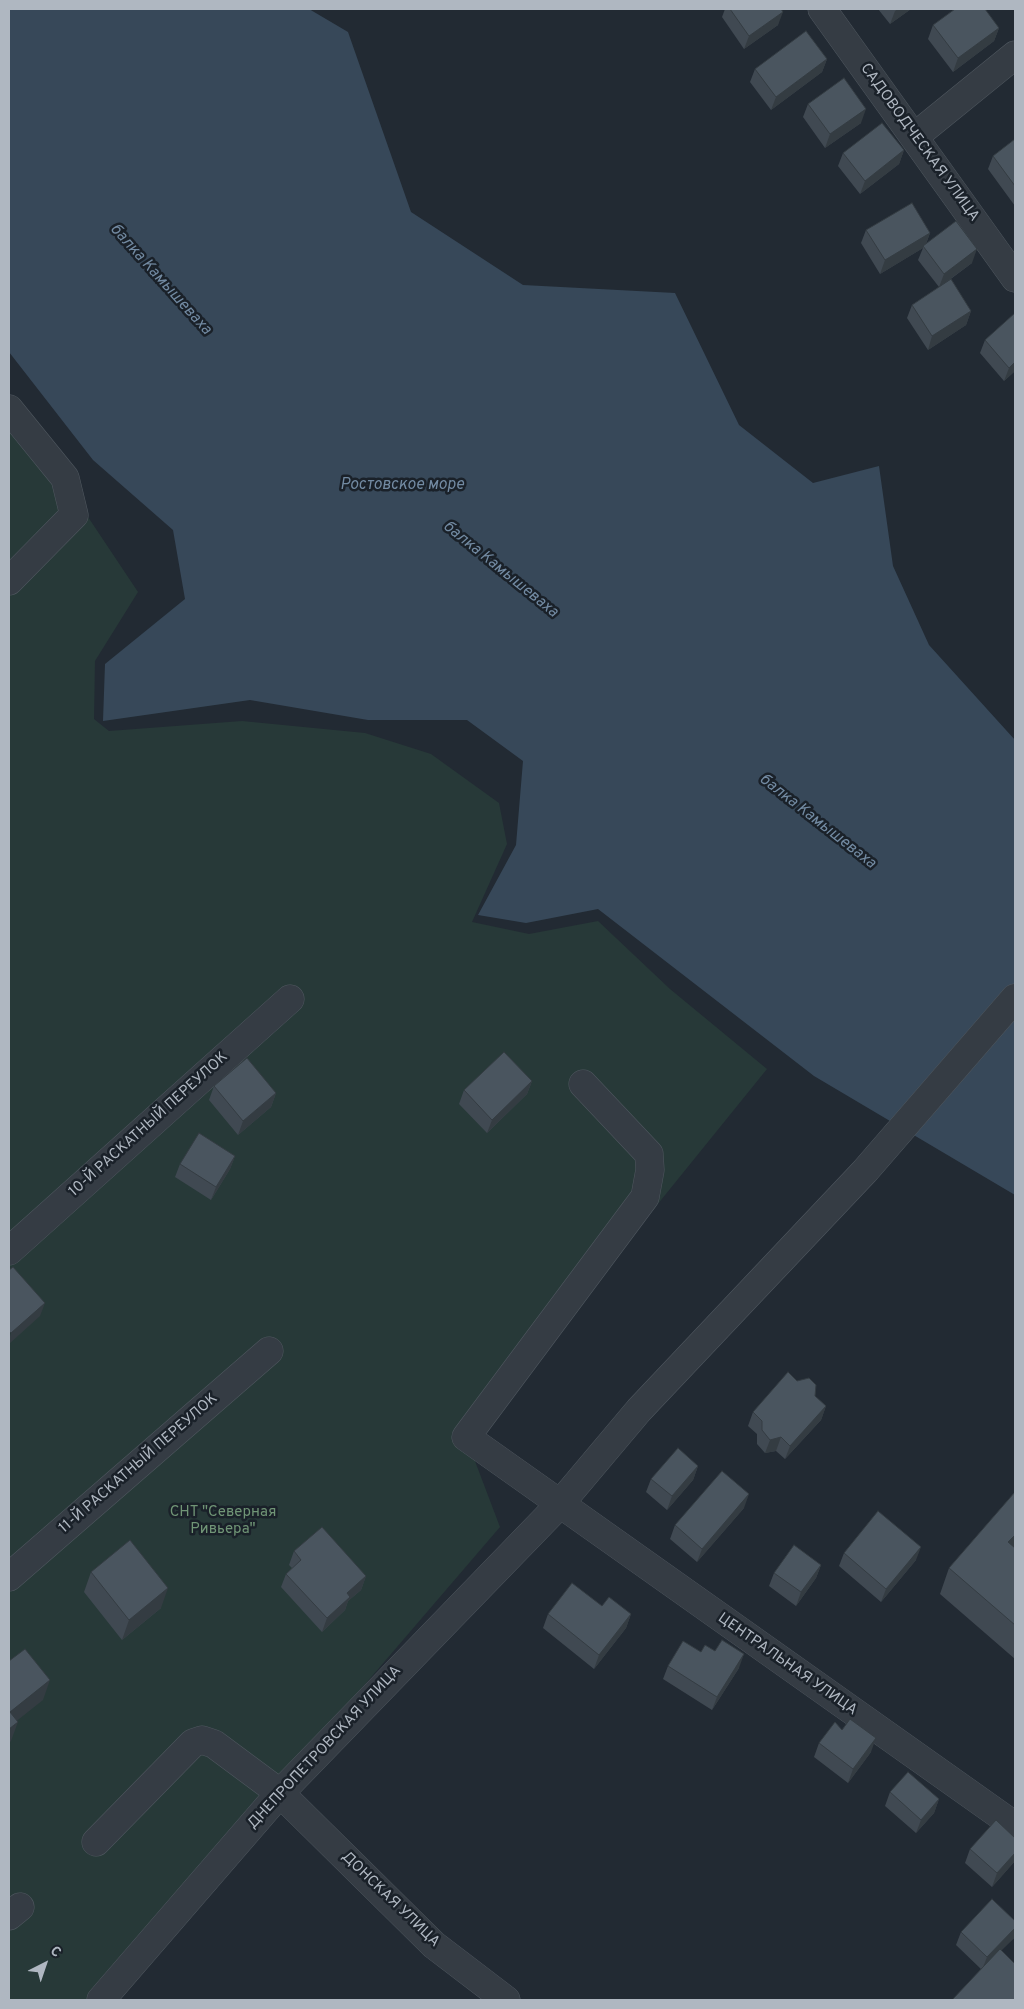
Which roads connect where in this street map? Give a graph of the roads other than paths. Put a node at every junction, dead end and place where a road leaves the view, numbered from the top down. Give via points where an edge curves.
1 (822, 9) edge
2 (1015, 54) edge
3 (914, 137) junction
4 (1015, 278) edge
5 (9, 409) edge
6 (9, 581) edge
7 (1015, 998) edge
8 (290, 999) dead end
9 (583, 1084) dead end
10 (9, 1250) edge
11 (269, 1351) dead end
12 (559, 1504) junction
13 (9, 1577) edge
14 (280, 1793) junction
15 (1015, 1826) edge
16 (96, 1842) dead end
17 (101, 2000) edge
18 (506, 2000) edge

1 - 3 street, САДОВОДЧЕСКАЯ УЛИЦА
2 - 3 street
3 - 4 street, САДОВОДЧЕСКАЯ УЛИЦА
5 - 6 street via 65,478 74,515
7 - 12 street, ДНЕПРОПЕТРОВСКАЯ УЛИЦА via 865,1171 639,1410
8 - 10 street, 10-Й РАСКАТНЫЙ ПЕРЕУЛОК
9 - 12 street, ЦЕНТРАЛЬНАЯ УЛИЦА via 649,1154 645,1197 466,1437
11 - 13 street, 11-Й РАСКАТНЫЙ ПЕРЕУЛОК
12 - 14 street, ДНЕПРОПЕТРОВСКАЯ УЛИЦА
12 - 15 street, ЦЕНТРАЛЬНАЯ УЛИЦА
14 - 16 street, ДОНСКАЯ УЛИЦА via 214,1744 202,1740 193,1743
14 - 17 street, ДНЕПРОПЕТРОВСКАЯ УЛИЦА
14 - 18 street, ДОНСКАЯ УЛИЦА via 434,1945

